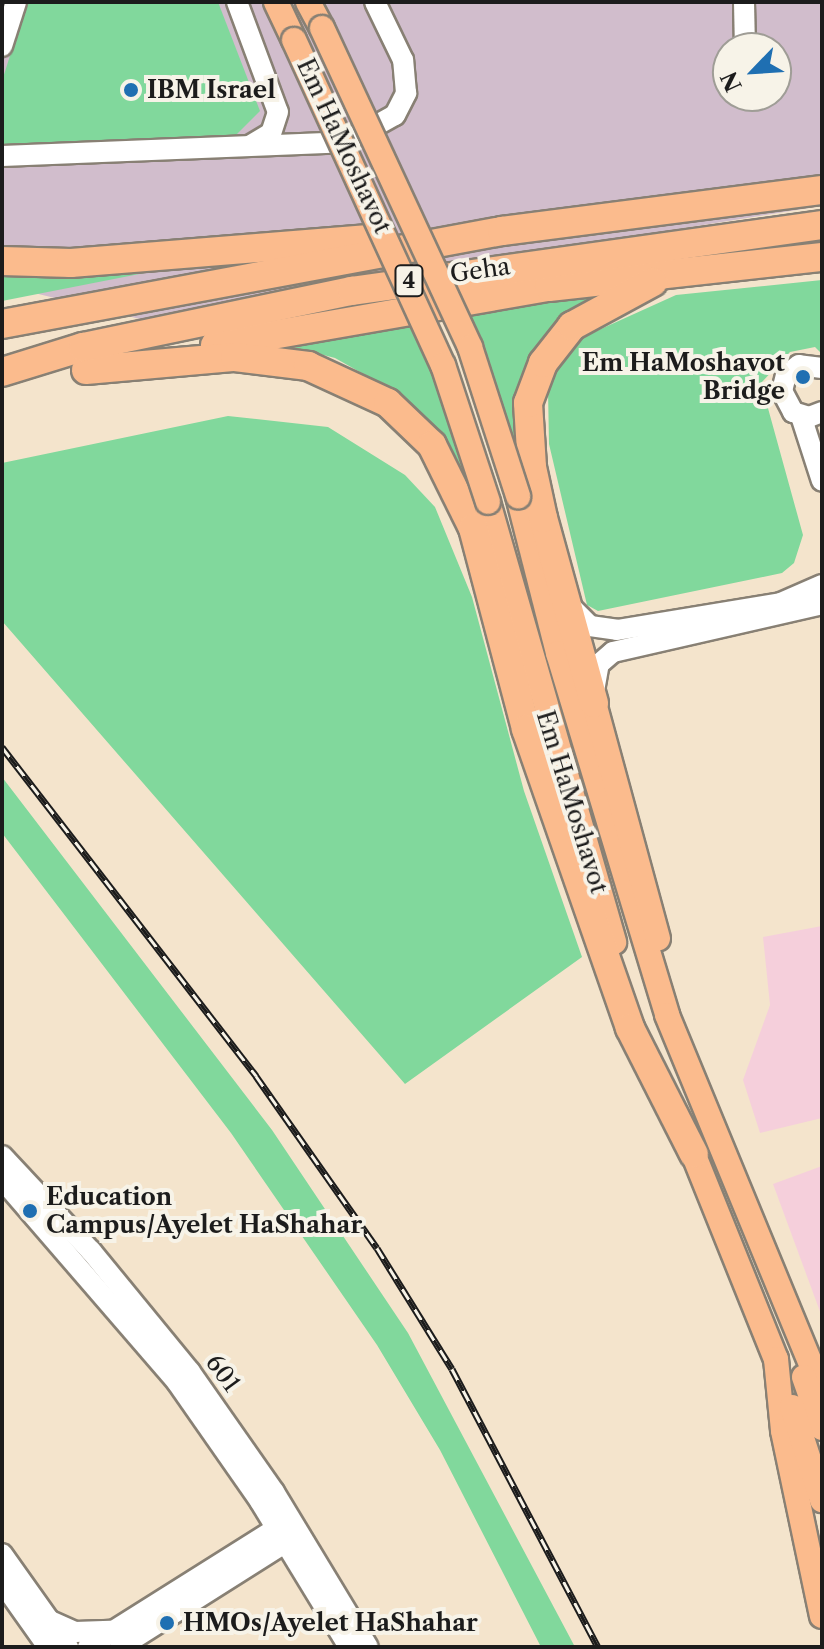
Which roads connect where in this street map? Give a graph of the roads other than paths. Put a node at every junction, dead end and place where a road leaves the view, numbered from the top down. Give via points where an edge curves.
1 (16, 2) edge
2 (237, 2) edge
3 (276, 2) edge
4 (375, 2) edge
5 (744, 2) edge
6 (316, 12) edge
7 (745, 32) edge
8 (2, 46) edge
9 (277, 101) junction
10 (295, 144) junction
11 (250, 145) junction
12 (2, 156) edge
13 (822, 190) edge
14 (822, 225) edge
15 (502, 231) junction
16 (822, 257) edge
17 (2, 261) edge
18 (680, 273) junction
19 (2, 324) edge
20 (822, 368) edge
21 (86, 370) junction
22 (2, 372) edge
23 (2, 387) edge
24 (822, 412) edge
25 (801, 416) junction
26 (822, 481) edge
27 (822, 585) edge
28 (564, 594) junction
29 (822, 604) edge
30 (594, 703) junction
31 (683, 1054) junction
32 (694, 1154) junction
33 (2, 1156) edge
34 (2, 1179) edge
35 (776, 1359) junction
36 (815, 1390) edge
37 (822, 1428) edge
38 (253, 1491) junction
39 (822, 1500) edge
40 (286, 1531) junction
41 (2, 1554) edge
42 (247, 1556) junction
43 (310, 1581) junction
44 (2, 1582) edge
45 (822, 1616) edge
46 (50, 1621) junction
47 (119, 1642) edge
48 (48, 1647) edge
49 (68, 1647) edge
50 (88, 1647) edge
51 (349, 1647) edge
52 (368, 1647) edge

1 - 8 street
2 - 9 street
3 - 32 main road, Em HaMoshavot, bridge via 443,365 488,502 599,895 639,1019
4 - 10 street via 403,60 402,105 359,135
5 - 7 street
6 - 31 main road, Em HaMoshavot, bridge via 470,347 518,496 601,802
9 - 10 street
9 - 11 street via 276,126
10 - 11 street
11 - 12 street
13 - 15 highway, Geha / 4
14 - 22 highway, Geha / 4 via 352,291 83,347
15 - 17 highway via 71,263
15 - 19 highway, Geha / 4
16 - 18 highway
18 - 21 highway via 412,309
18 - 28 highway via 630,292 572,326 534,381 528,415 532,467
20 - 25 street via 807,363 786,375 783,399
21 - 23 highway
21 - 32 highway via 235,357 297,364 363,388 400,413 432,445 473,528 526,729 630,1028
24 - 25 street
25 - 26 street
27 - 28 street via 781,603 602,631 582,622
28 - 30 highway
29 - 30 street via 613,652 595,674
30 - 31 main road via 663,958
31 - 36 main road, Em HaMoshavot
32 - 35 main road, Em HaMoshavot
33 - 40 street, 601 via 180,1360
34 - 38 street, 601 via 129,1321
35 - 39 main road
35 - 45 main road, Em HaMoshavot via 783,1431
36 - 37 main road, Em HaMoshavot
38 - 40 street, 601
38 - 42 street via 256,1526
40 - 42 street
40 - 43 street, 601
40 - 52 street, 601
41 - 46 street
42 - 43 street via 283,1565
42 - 47 street
43 - 51 street, 601
44 - 48 street
46 - 47 street
46 - 49 street
47 - 50 street

